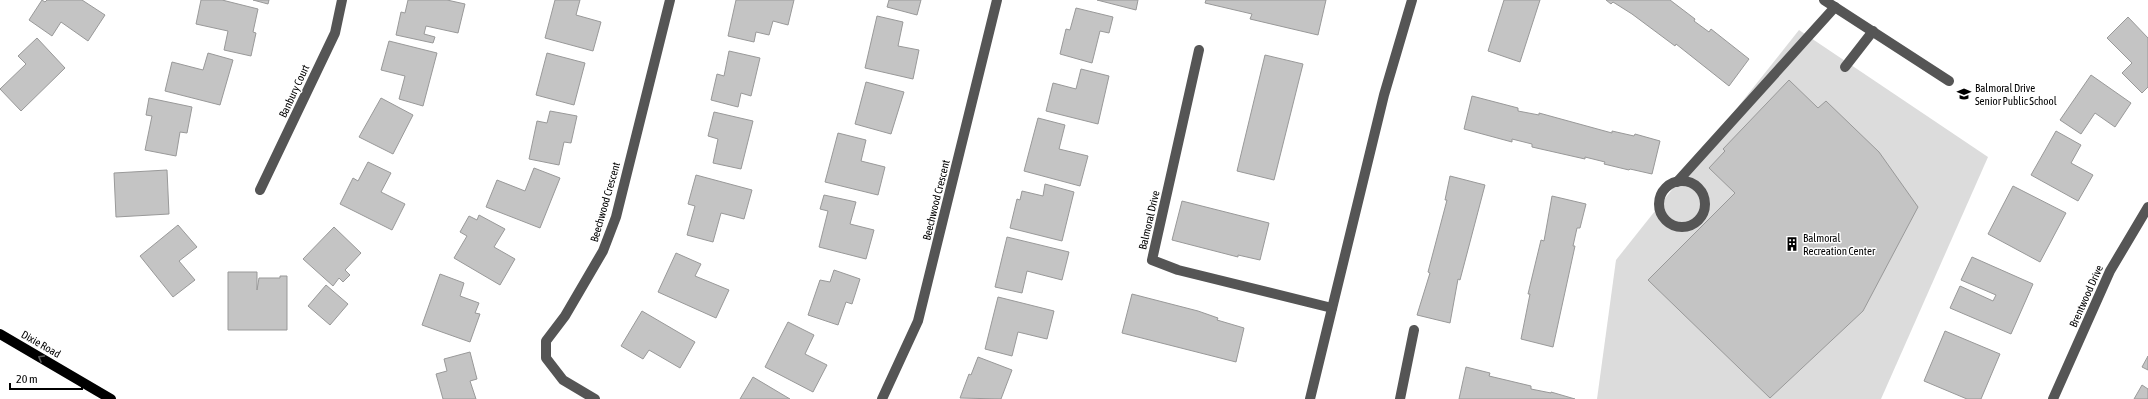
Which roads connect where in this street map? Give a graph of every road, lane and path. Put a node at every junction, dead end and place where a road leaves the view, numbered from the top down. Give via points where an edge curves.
1 (342, 0) edge
2 (670, 0) edge
3 (997, 0) edge
4 (1412, 0) edge
5 (1824, 0) edge
6 (1835, 7) junction
7 (1873, 31) junction
8 (1199, 50) dead end
9 (1846, 67) dead end
10 (1949, 81) dead end
11 (1676, 182) junction
12 (260, 190) dead end
13 (2148, 207) edge
14 (1332, 308) junction
15 (1414, 330) dead end
16 (0, 334) edge
17 (111, 399) edge
18 (595, 399) edge
19 (882, 399) edge
20 (1310, 399) edge
21 (1400, 399) edge
22 (2053, 399) edge

1 - 12 street, Banbury Court via 335,33
2 - 18 street, Beechwood Crescent via 616,217 603,251 565,316 546,341 546,358 563,380
3 - 19 street, Beechwood Crescent via 918,321
4 - 14 street via 1384,95
5 - 6 street
6 - 7 street
6 - 11 street
7 - 9 street
7 - 10 street
8 - 14 street, Balmoral Drive via 1152,260 1178,270
11 - 11 street via 1664,189 1659,203 1661,211 1669,222 1676,226 1691,225 1702,215 1705,201 1698,187 1684,181
13 - 22 street, Brentwood Drive via 2110,272
14 - 20 street
15 - 21 street
17 -> 16 main road, Dixie Road

